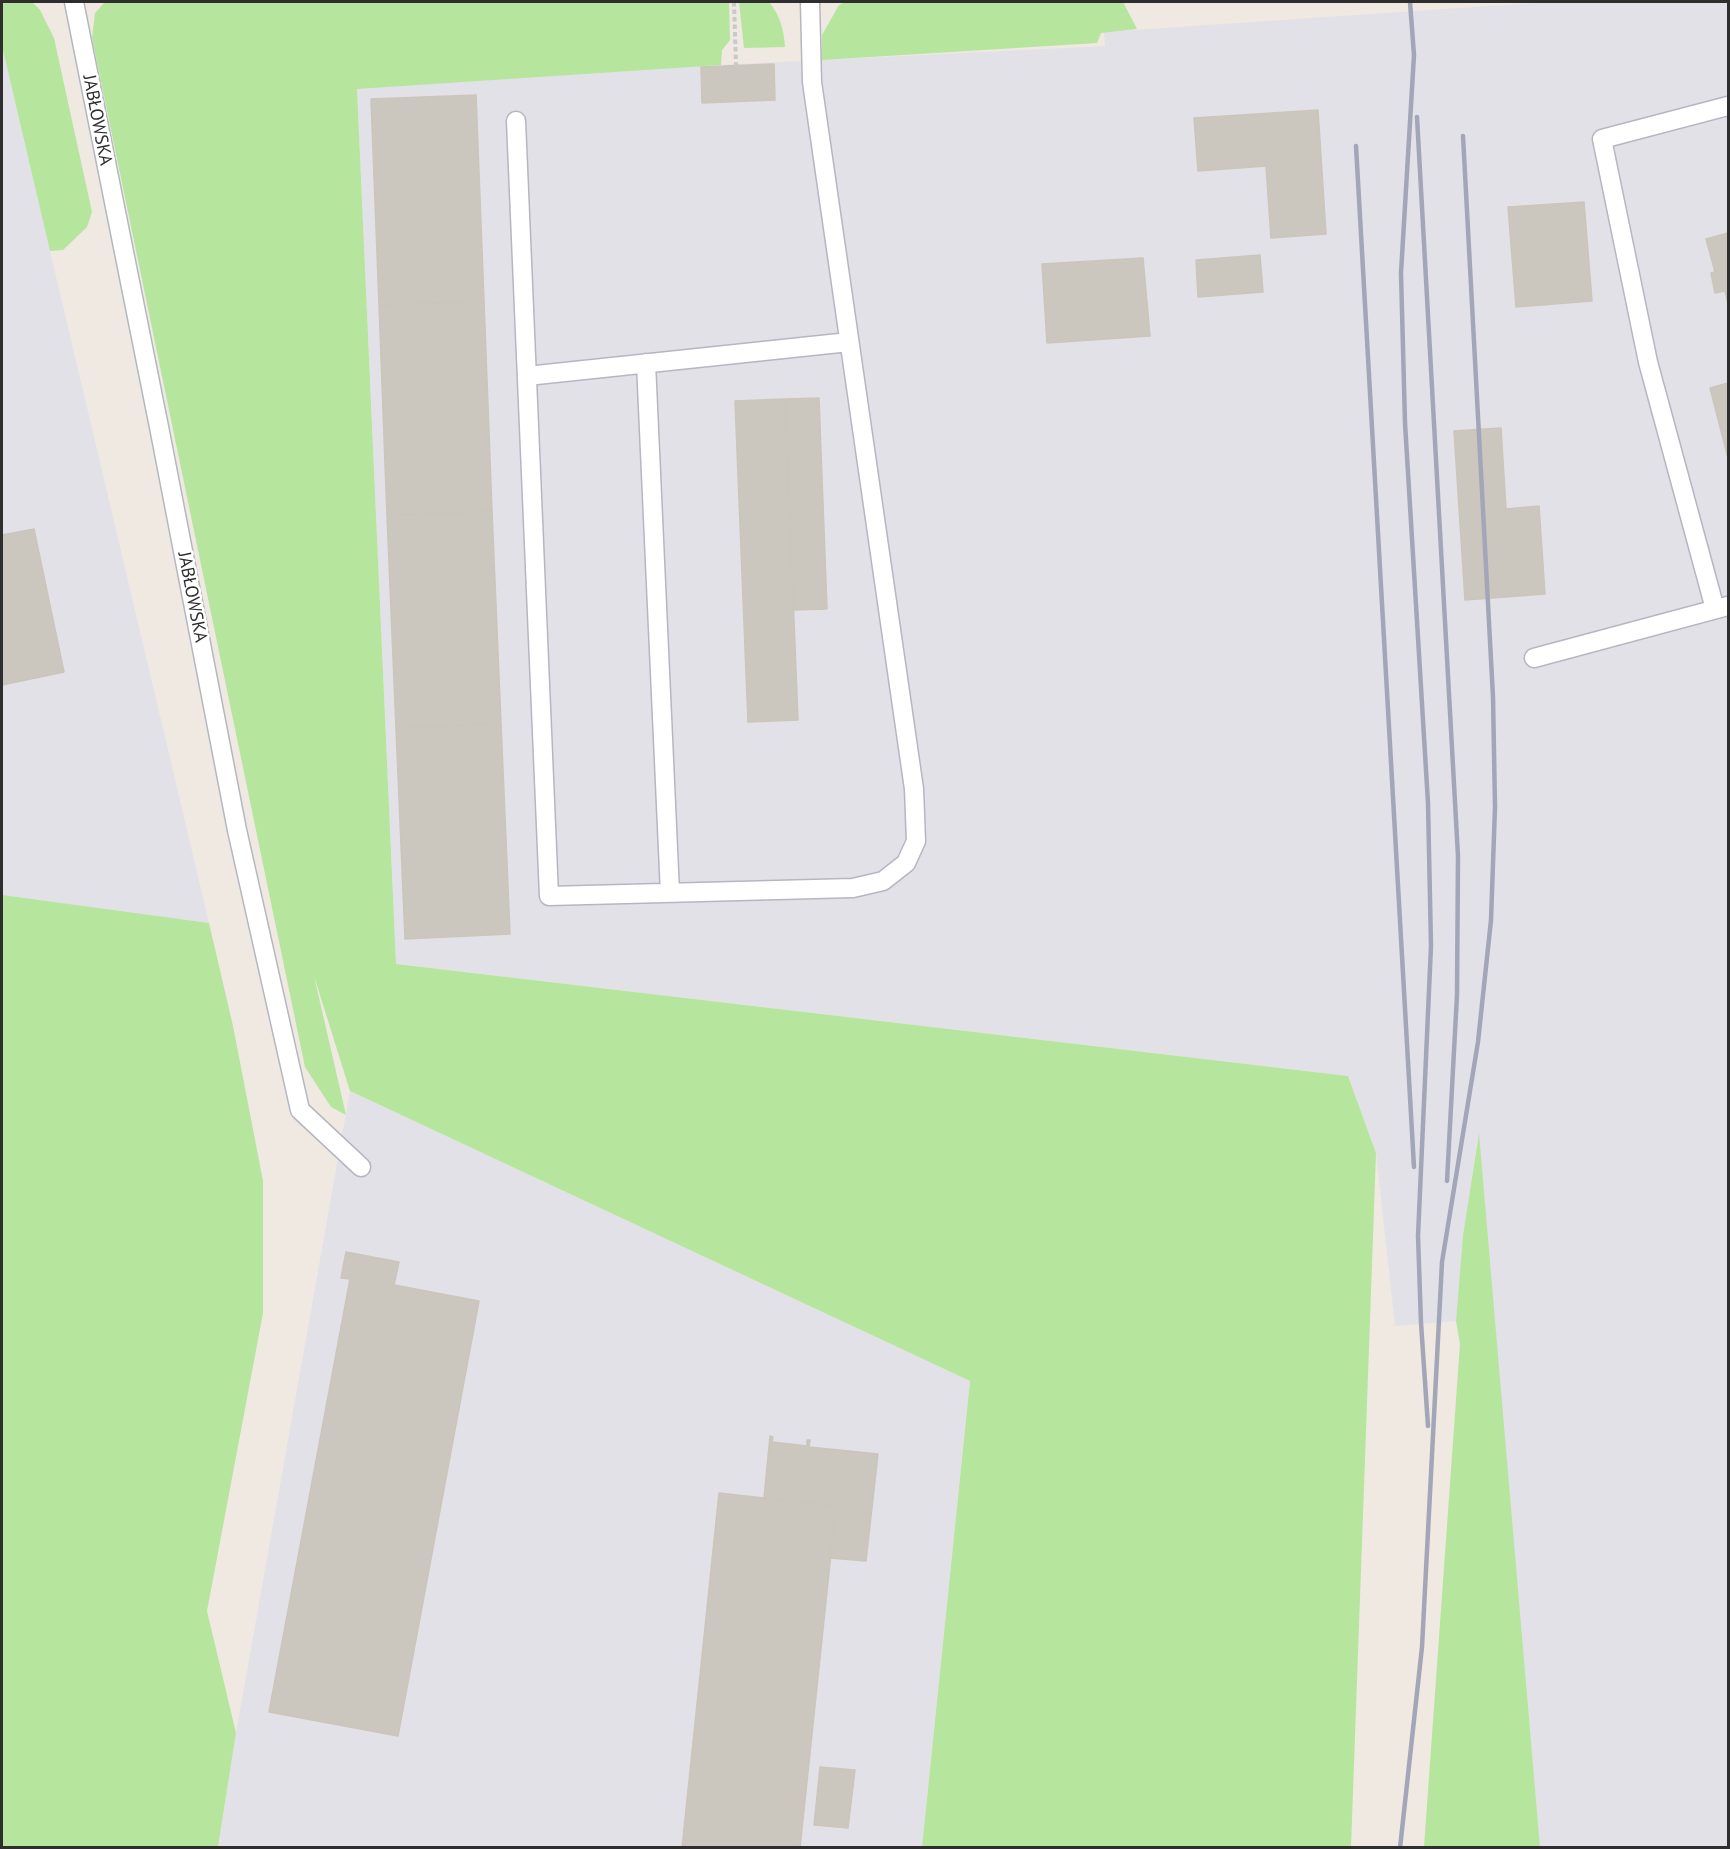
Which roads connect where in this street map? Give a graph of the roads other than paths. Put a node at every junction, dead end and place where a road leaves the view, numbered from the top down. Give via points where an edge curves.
1 (74, 2) edge
2 (810, 2) edge
3 (1728, 106) edge
4 (516, 121) dead end
5 (849, 342) junction
6 (646, 363) junction
7 (527, 376) junction
8 (1722, 608) edge
9 (1534, 658) dead end
10 (670, 893) junction
11 (361, 1167) dead end

1 - 11 lane, JABŁOWSKA via 237,830 300,1110
2 - 5 lane via 812,82
3 - 8 lane via 1602,139 1648,362
4 - 7 lane
5 - 6 lane
5 - 10 lane via 914,789 916,841 906,863 883,881 853,888
6 - 7 lane
6 - 10 lane
7 - 10 lane via 549,896
8 - 9 lane

